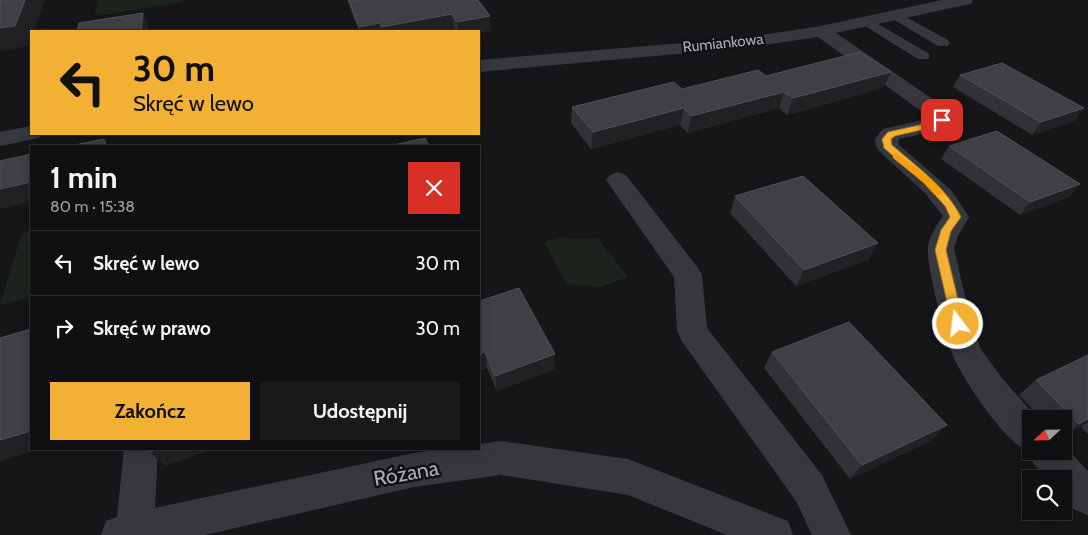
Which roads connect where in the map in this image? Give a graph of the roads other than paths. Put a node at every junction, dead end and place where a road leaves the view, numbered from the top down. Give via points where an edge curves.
1 (955, 1) edge
2 (895, 15) junction
3 (866, 21) junction
4 (821, 31) junction
5 (943, 42) dead end
6 (923, 56) dead end
7 (480, 66) edge
8 (30, 133) edge
9 (0, 139) edge
10 (618, 180) dead end
11 (1022, 426) edge
12 (141, 450) edge
13 (1053, 460) edge
14 (1088, 497) edge
15 (127, 533) edge
16 (774, 535) edge
17 (832, 535) edge

1 - 2 street, Rumiankowa
2 - 3 street, Rumiankowa
2 - 5 lane
3 - 4 street, Rumiankowa
3 - 6 lane
4 - 7 street, Rumiankowa via 743,42
4 - 11 street via 942,116 941,123 892,134 886,139 887,146 927,181 950,205 956,217 946,230 941,250 967,354 998,399
8 - 9 street
10 - 17 street via 688,275 692,331 809,488
12 - 15 street
13 - 14 street
15 - 16 street, Różana via 414,470 502,458 628,477

